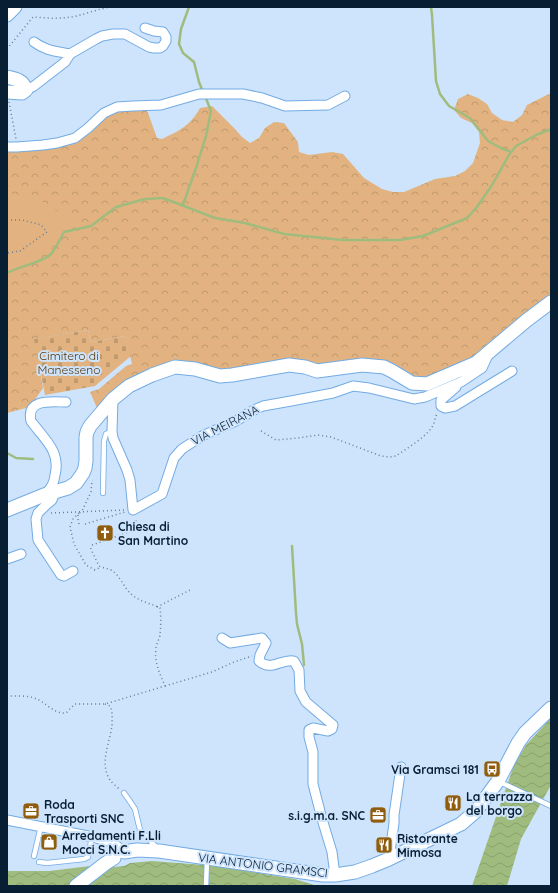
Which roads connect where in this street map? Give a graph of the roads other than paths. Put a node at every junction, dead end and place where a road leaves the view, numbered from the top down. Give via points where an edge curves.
1 (15, 7) edge
2 (7, 15) edge
3 (145, 28) dead end
4 (34, 42) dead end
5 (70, 54) junction
6 (7, 77) edge
7 (26, 90) junction
8 (7, 92) edge
9 (344, 96) dead end
10 (7, 147) edge
11 (551, 302) edge
12 (489, 353) junction
13 (512, 371) dead end
14 (461, 382) junction
15 (113, 399) junction
16 (66, 402) dead end
17 (112, 431) junction
18 (103, 493) dead end
19 (50, 494) junction
20 (7, 510) edge
21 (21, 554) dead end
22 (7, 559) edge
23 (73, 571) dead end
24 (222, 638) dead end
25 (551, 708) edge
26 (401, 767) dead end
27 (501, 782) junction
28 (124, 793) road end
29 (551, 806) edge
30 (7, 820) edge
31 (41, 826) junction
32 (92, 837) junction
33 (159, 851) junction
34 (115, 855) junction
35 (34, 856) dead end
36 (389, 859) junction
37 (207, 861) junction
38 (39, 862) dead end
39 (335, 875) junction
40 (76, 886) edge
41 (206, 886) edge

1 - 2 street
3 - 5 street via 162,32 166,37 163,46 149,47 125,34 113,34 102,36
4 - 5 street via 46,49
5 - 7 street via 65,62
6 - 7 street via 22,82
7 - 8 street via 22,93
9 - 10 street via 328,105 285,106 243,94 199,94 161,105 117,107 104,114 75,138 57,143
11 - 12 street
12 - 14 street, VIA MEIRANA via 482,368
12 - 15 street via 476,363 427,384 412,383 384,368 362,365 317,371 289,365 232,376 175,367 129,386
13 - 14 street, VIA MEIRANA via 455,406 441,406 441,400
14 - 17 street, VIA MEIRANA via 414,399 353,386 333,393 264,406 182,448 174,458 162,494 133,510 130,480
15 - 17 street
15 - 19 street via 87,432 83,473 76,483
16 - 19 street via 39,403 35,405 30,416 55,457 57,466
17 - 18 lane via 106,434 104,441
19 - 20 street
19 - 23 street via 52,500 38,513 36,519 38,540 61,575
21 - 22 street
24 - 39 street via 230,643 262,638 266,643 259,661 263,665 294,661 300,670 300,691 306,702 333,725 328,731 314,728 309,730 309,737 313,752 313,784 332,852
25 - 27 street, VIA ANTONIO GRAMSCI via 518,743
26 - 36 street
27 - 29 lane
27 - 36 street, VIA ANTONIO GRAMSCI via 461,824
28 - 33 lane via 135,809 140,830
30 - 31 street
31 - 32 street
31 - 35 lane
32 - 34 street via 111,842
32 - 38 lane via 88,857 84,859
33 - 34 street, VIA ANTONIO GRAMSCI via 137,850
33 - 37 street, VIA ANTONIO GRAMSCI
34 - 40 street
36 - 39 street, VIA ANTONIO GRAMSCI via 355,872
37 - 39 street, VIA ANTONIO GRAMSCI
37 - 41 lane

